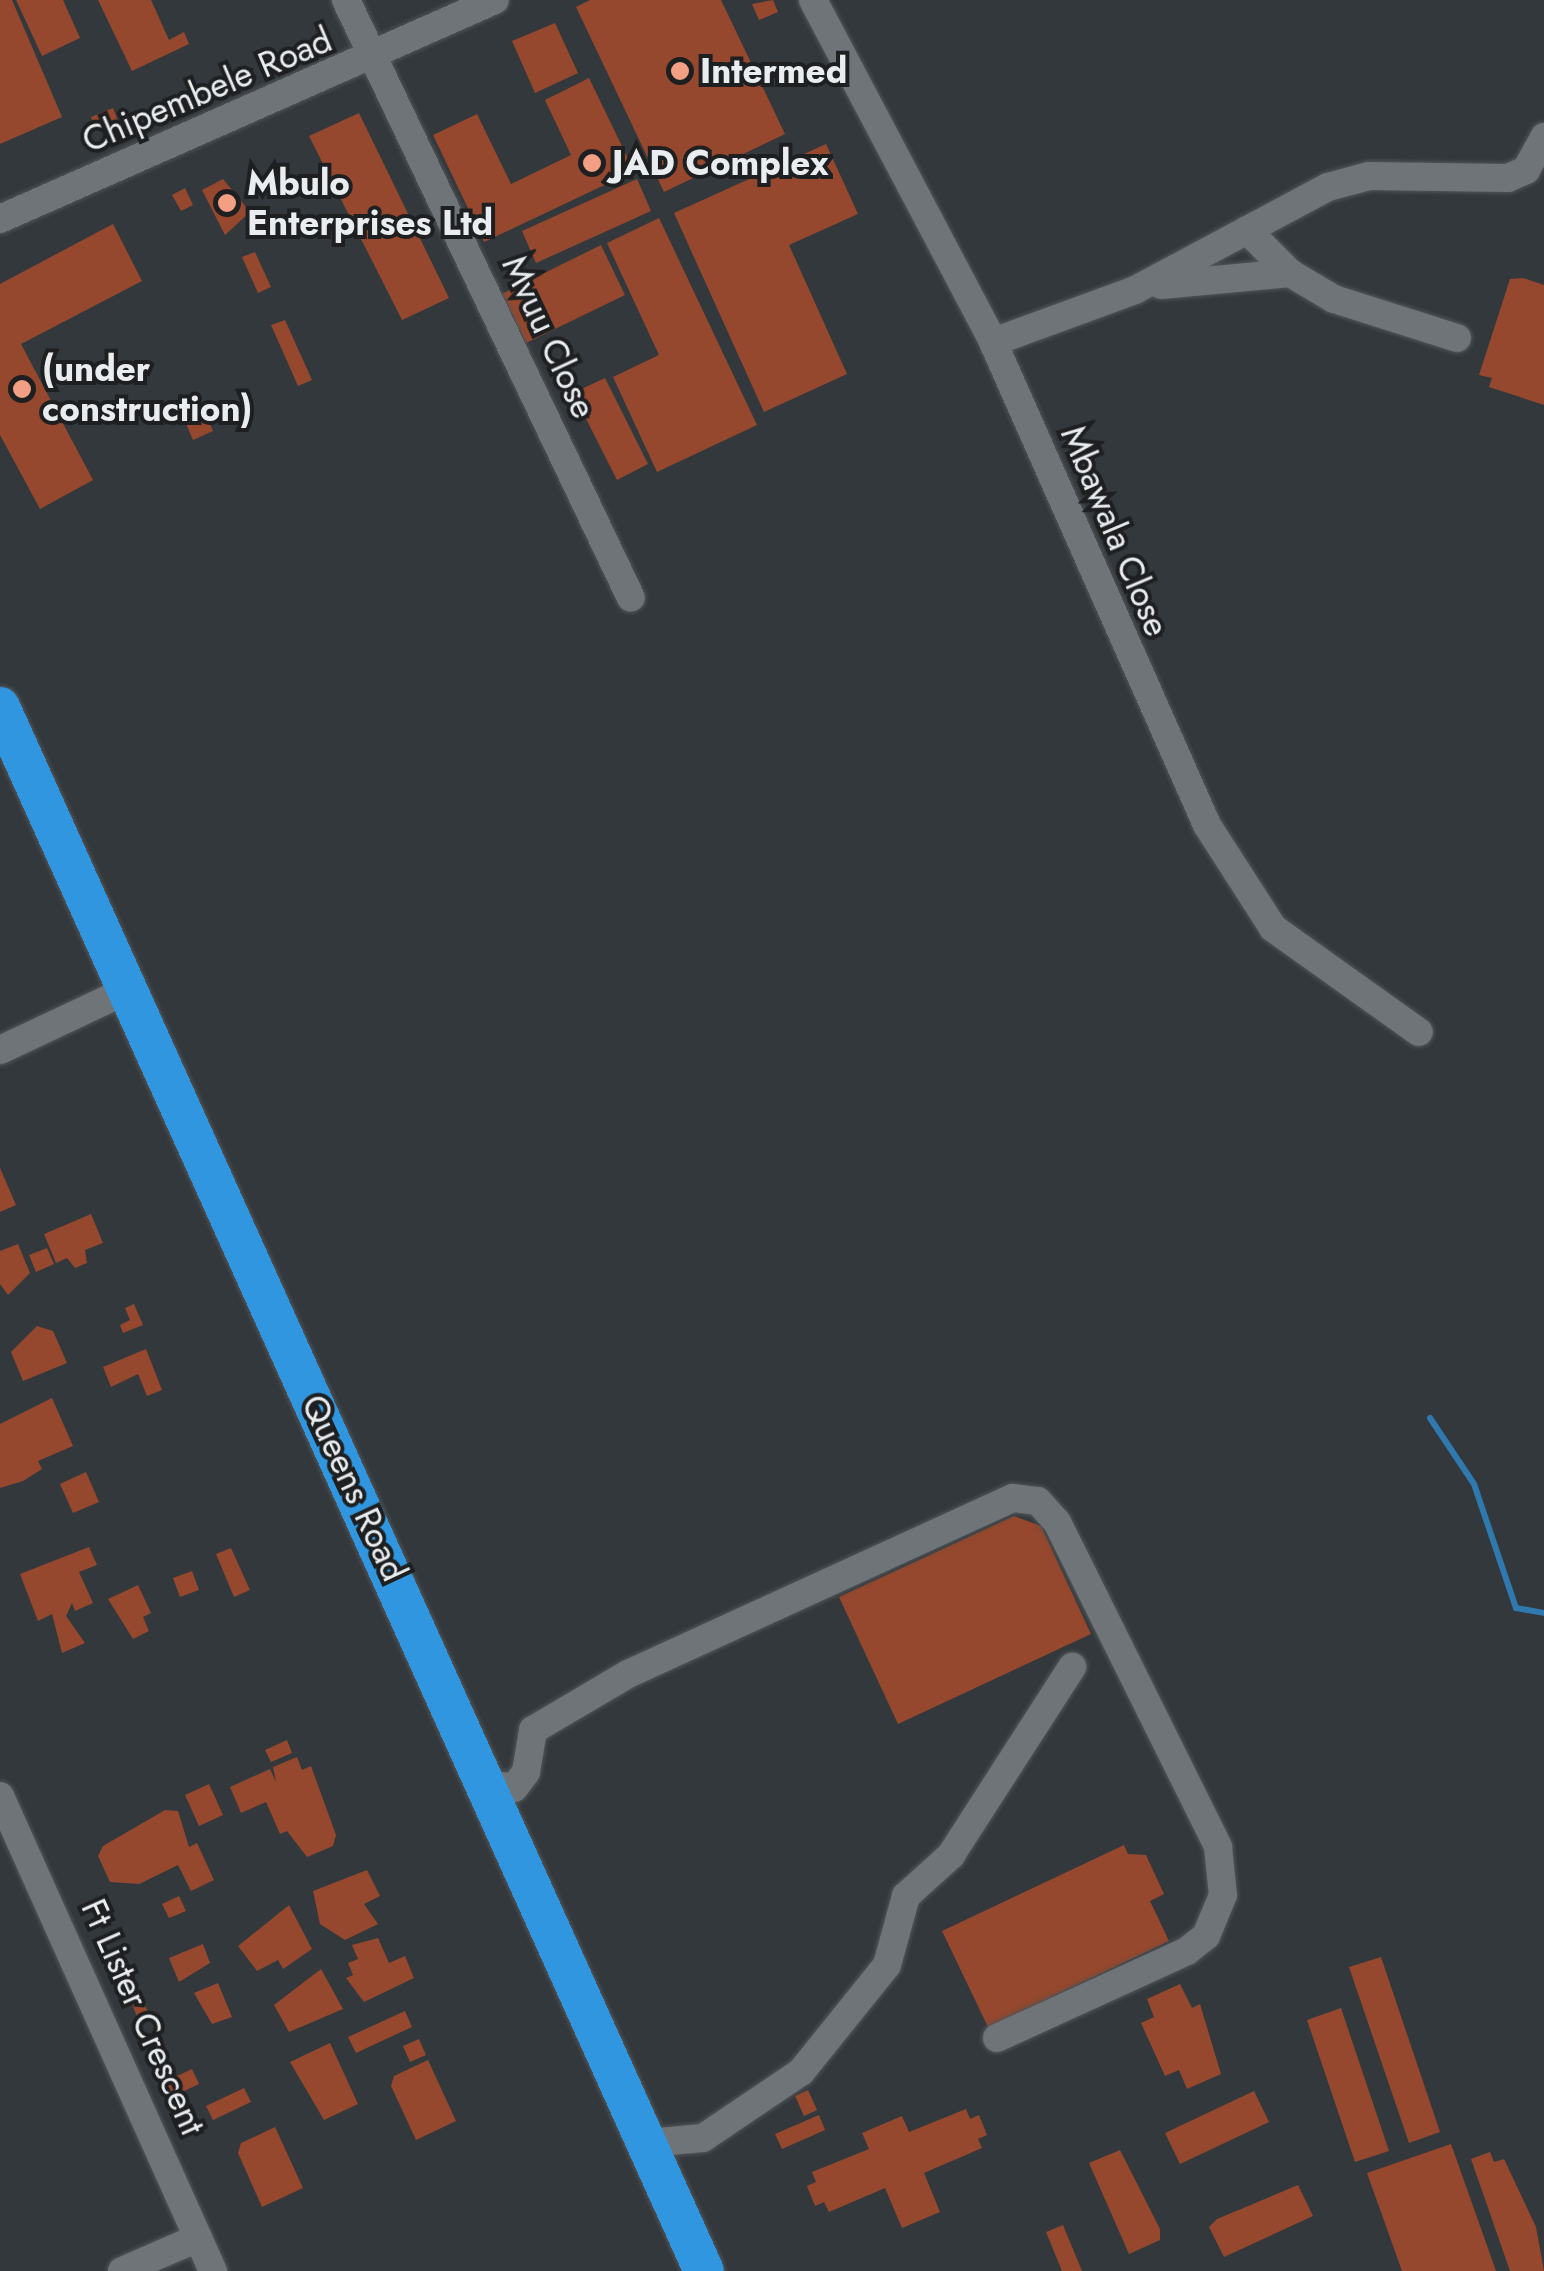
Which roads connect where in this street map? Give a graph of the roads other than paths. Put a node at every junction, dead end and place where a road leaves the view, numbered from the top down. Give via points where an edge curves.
1 (346, 0) edge
2 (495, 0) edge
3 (813, 0) edge
4 (375, 58) junction
5 (1544, 137) edge
6 (0, 219) edge
7 (1247, 230) junction
8 (1290, 273) junction
9 (1135, 290) junction
10 (1457, 338) dead end
11 (993, 342) junction
12 (631, 598) dead end
13 (0, 707) edge
14 (123, 992) junction
15 (1419, 1032) dead end
16 (0, 1050) edge
17 (1072, 1667) dead end
18 (489, 1784) junction
19 (0, 1796) edge
20 (997, 2038) dead end
21 (648, 2142) junction
22 (198, 2238) junction
23 (122, 2271) edge
24 (213, 2271) edge
25 (704, 2271) edge

1 - 4 street, Mvuu Close
2 - 4 street, Chipembele Road
3 - 11 street, Mbawala Close
4 - 6 street, Chipembele Road
4 - 12 street, Mvuu Close
5 - 7 street via 1526,170 1508,178 1352,178
7 - 8 street
7 - 9 street
8 - 9 street via 1245,271
8 - 10 street via 1375,317
9 - 11 street
11 - 15 street, Mbawala Close via 1125,651 1244,887 1301,953
13 - 14 highway, Queens Road
14 - 16 street
14 - 18 highway, Queens Road
17 - 21 street via 951,1855 906,1896 886,1964 800,2072 703,2138
18 - 20 street via 514,1788 522,1780 533,1730 577,1700 1013,1498 1038,1501 1056,1522 1218,1847 1223,1894 1206,1936 1187,1951
18 - 21 highway, Queens Road
19 - 22 street, Ft Lister Crescent
21 - 25 highway, Queens Road
22 - 23 street
22 - 24 street, Ft Lister Crescent

